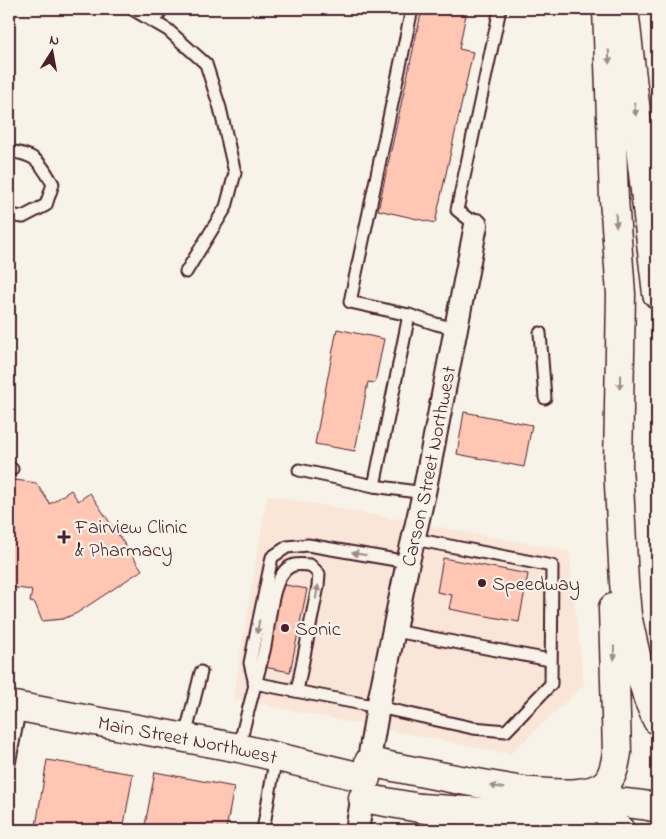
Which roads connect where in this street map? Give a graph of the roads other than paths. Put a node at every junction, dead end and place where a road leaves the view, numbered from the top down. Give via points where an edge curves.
1 (132, 9) edge
2 (162, 9) edge
3 (412, 9) edge
4 (500, 9) edge
5 (607, 9) edge
6 (624, 9) edge
7 (154, 22) junction
8 (9, 152) edge
9 (9, 215) edge
10 (476, 225) joint
11 (186, 272) dead end
12 (657, 294) edge
13 (408, 315) junction
14 (456, 329) junction
15 (540, 333) dead end
16 (545, 398) dead end
17 (618, 464) junction
18 (299, 470) dead end
19 (374, 486) junction
20 (424, 493) junction
21 (414, 539) junction
22 (408, 562) junction
23 (395, 631) junction
24 (550, 660) junction
25 (202, 672) dead end
26 (254, 683) junction
27 (297, 691) junction
28 (14, 706) edge
29 (378, 707) junction
30 (657, 720) edge
31 (185, 737) junction
32 (239, 748) junction
33 (276, 756) junction
34 (9, 764) edge
35 (366, 779) junction
36 (533, 792) junction
37 (655, 807) edge
38 (420, 808) junction
39 (467, 816) junction
40 (263, 830) edge
41 (357, 830) edge
42 (510, 830) edge
43 (559, 830) edge
44 (620, 830) edge

1 - 7 lane
2 - 7 lane
3 - 13 lane via 350,302
4 - 10 lane via 457,210
5 -> 17 main road via 621,294
6 -> 12 main road
7 - 11 lane via 168,30 206,64 235,174 226,207
8 - 9 lane via 23,153 40,162 53,184 46,205 23,217
10 - 14 street, Carson Street Northwest
13 - 14 lane
13 - 19 lane
14 - 20 street, Carson Street Northwest
15 - 16 lane
17 - 30 main road via 627,615 638,665
17 -> 36 main road via 613,498 612,565 617,753 614,769 606,783 593,790 576,794
18 - 19 lane
19 - 20 lane
20 - 21 street, Carson Street Northwest
21 - 22 street, Carson Street Northwest
21 - 24 lane via 552,566
22 - 23 street, Carson Street Northwest
22 -> 26 lane via 308,545 286,547 272,557 250,664
23 - 24 lane
23 - 29 street, Carson Street Northwest
24 - 29 lane via 551,684 506,731 473,728
25 - 31 lane
26 - 27 lane
27 -> 26 lane via 318,586 319,574 310,565 295,564 284,572 277,584
26 - 32 lane
27 - 29 lane
28 - 31 main road, Main Street Northwest
28 - 34 lane
29 - 35 street, Carson Street Northwest
31 - 32 main road, Main Street Northwest
32 - 33 main road, Main Street Northwest
33 - 35 main road, Main Street Northwest
33 - 40 lane
36 -> 35 main road, Main Street Northwest via 462,781
35 - 38 main road, Main Street Northwest
35 - 41 street, Carson Street Northwest
36 - 37 main road, Main Street Northwest
38 - 39 main road, Main Street Northwest
38 - 44 main road via 516,814
39 - 42 main road
39 - 43 main road, Main Street Northwest

